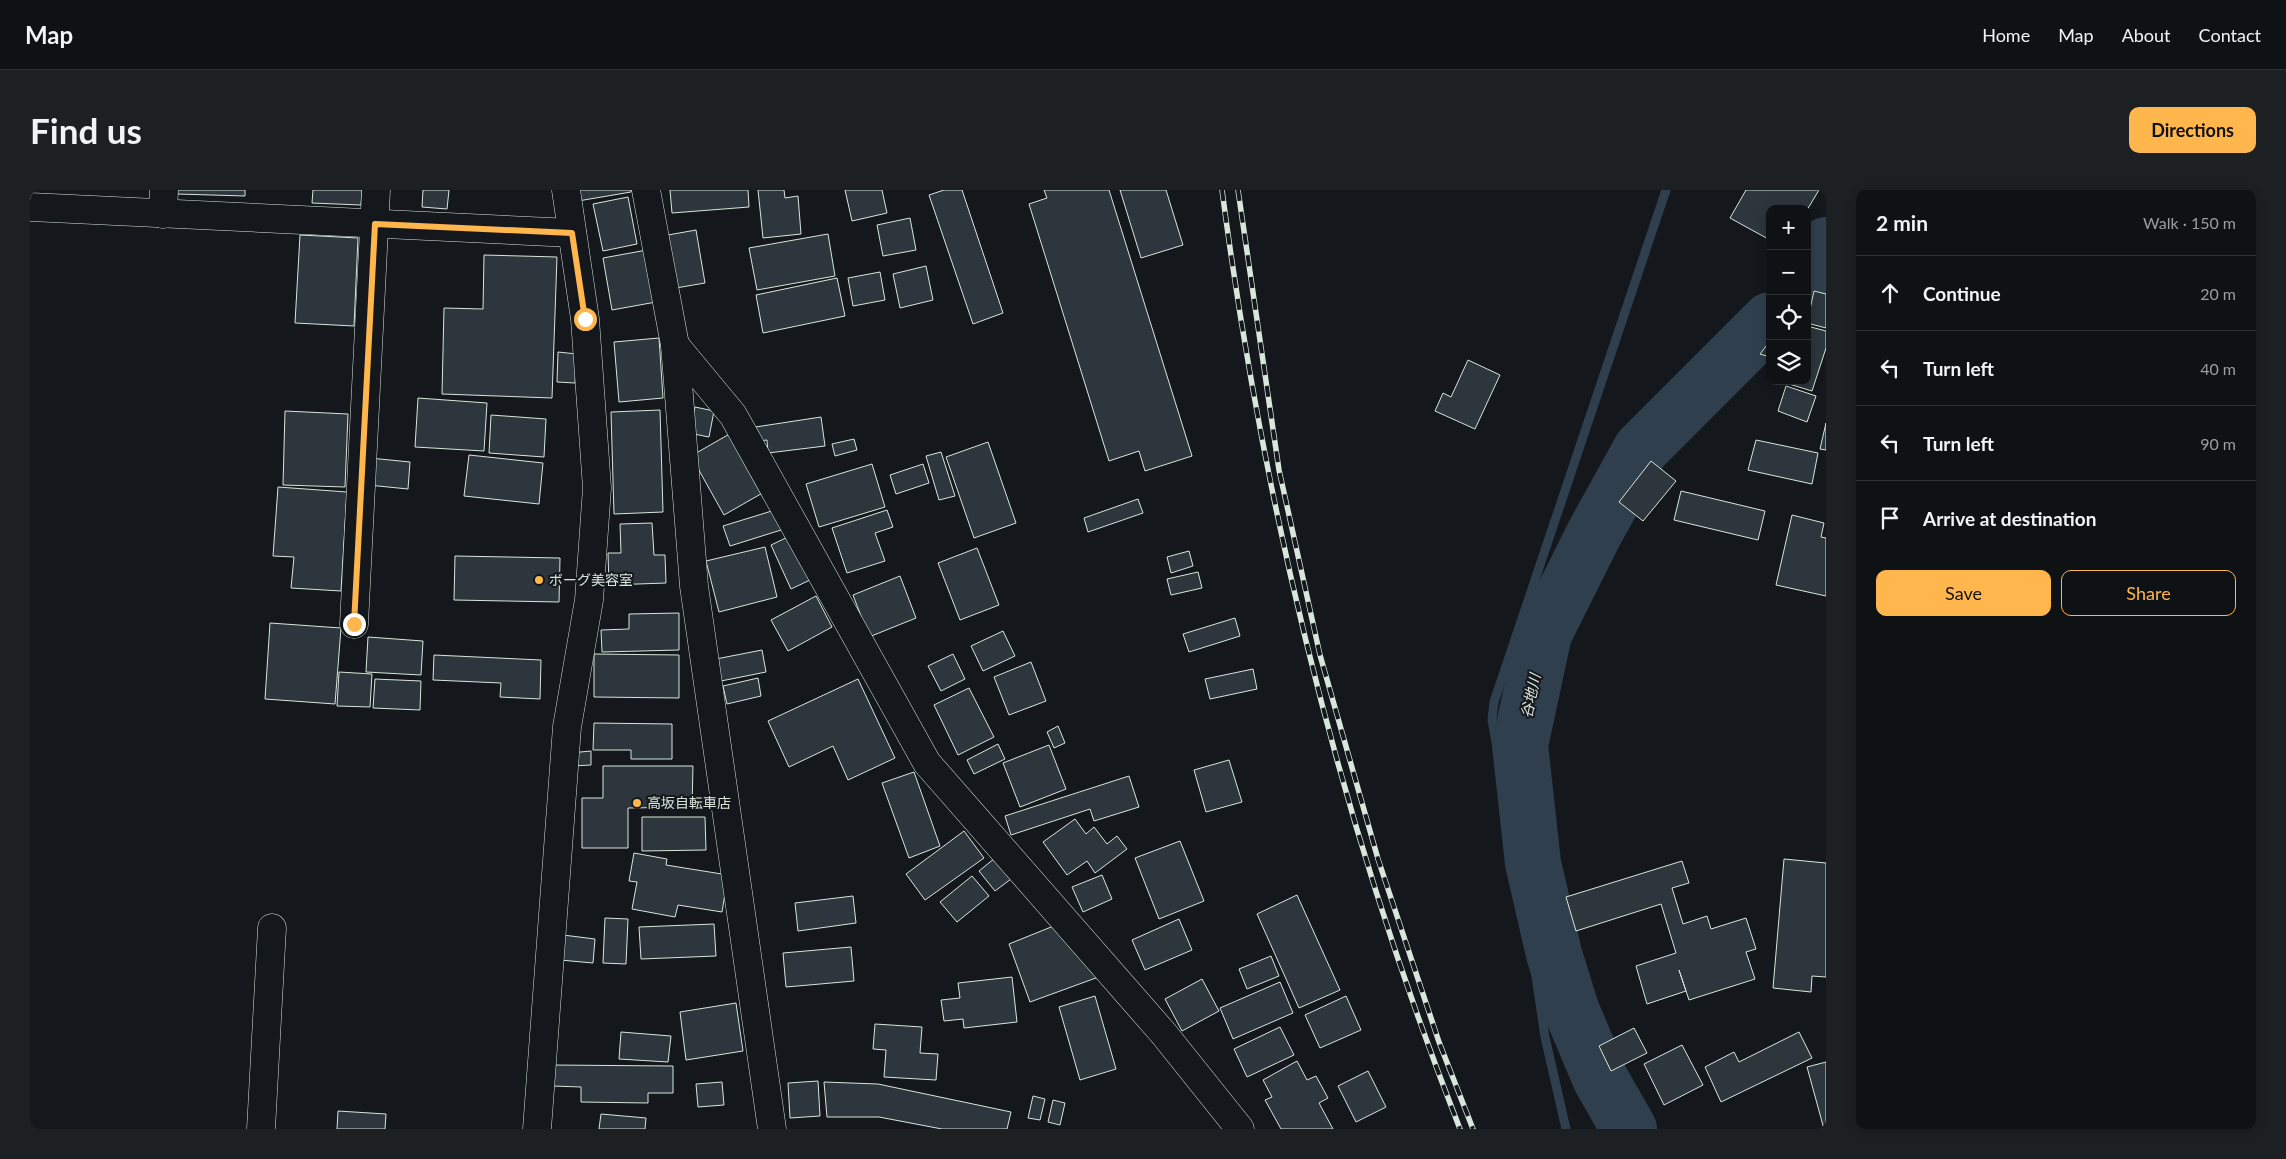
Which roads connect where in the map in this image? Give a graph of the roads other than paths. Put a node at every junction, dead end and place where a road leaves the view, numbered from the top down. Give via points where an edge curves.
1 (376, 190) edge
2 (566, 190) edge
3 (646, 190) edge
4 (163, 202) edge
5 (30, 207) edge
6 (375, 224) junction
7 (572, 233) junction
8 (675, 345) junction
9 (354, 624) dead end
10 (272, 928) dead end
11 (261, 1129) edge
12 (537, 1129) edge
13 (772, 1129) edge
14 (1240, 1129) edge

1 - 6 street
2 - 7 street
3 - 8 street
4 - 5 street
4 - 6 street
6 - 7 street
6 - 9 street
7 - 12 street via 585,319 597,488 589,600 566,727
8 - 13 street via 694,586
8 - 14 street via 733,415 927,763 1164,1034
10 - 11 street

